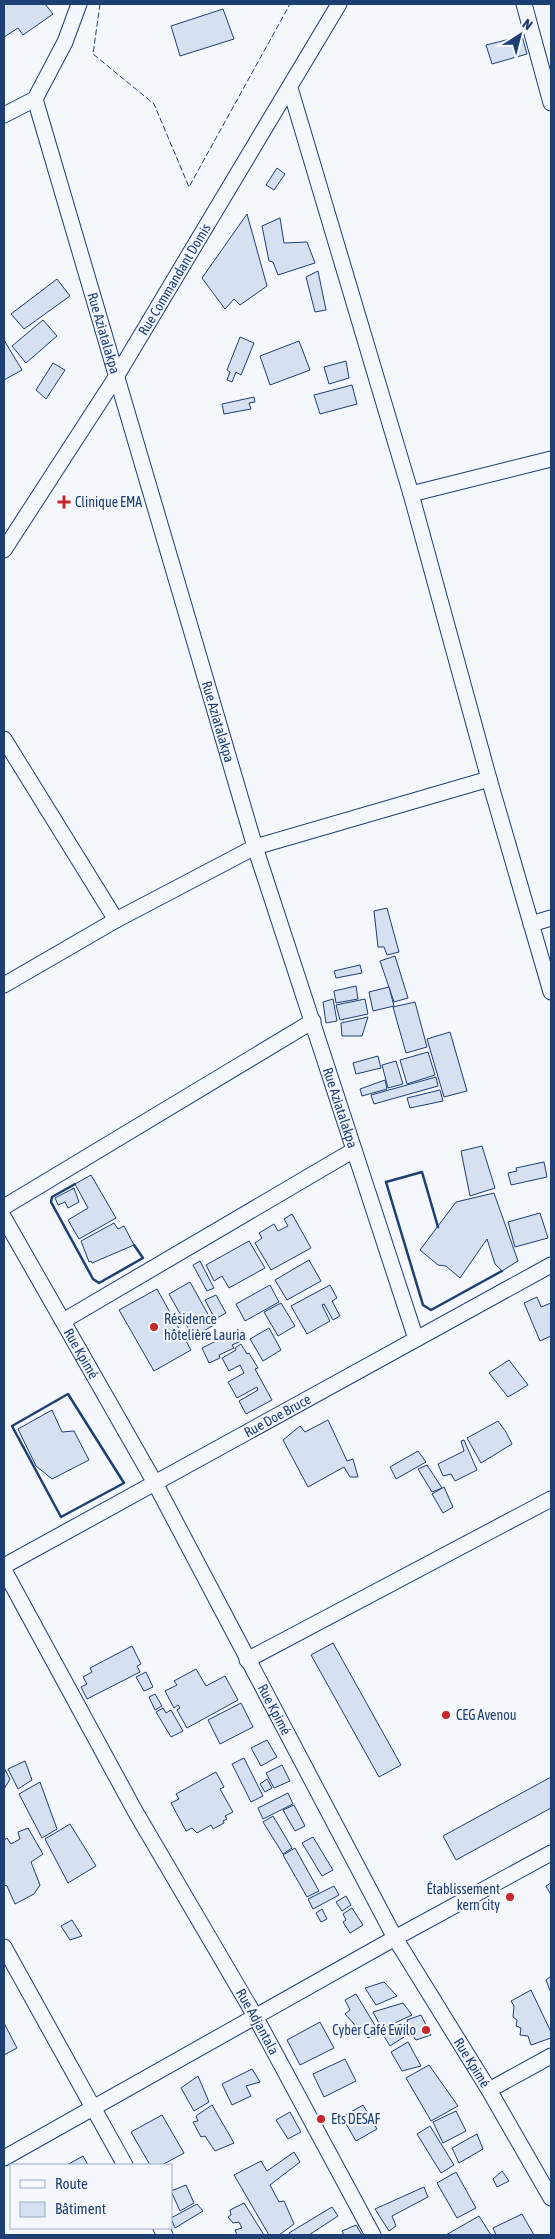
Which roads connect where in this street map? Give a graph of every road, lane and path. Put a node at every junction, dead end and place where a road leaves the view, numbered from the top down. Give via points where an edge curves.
1 (79, 4) edge
2 (524, 4) edge
3 (337, 5) edge
4 (290, 88) junction
5 (35, 99) junction
6 (551, 103) edge
7 (4, 115) edge
8 (116, 377) junction
9 (551, 459) edge
10 (410, 494) junction
11 (4, 550) edge
12 (4, 738) edge
13 (489, 779) junction
14 (255, 847) junction
15 (551, 918) edge
16 (116, 920) junction
17 (531, 924) junction
18 (4, 985) edge
19 (551, 992) edge
20 (313, 1021) junction
21 (354, 1150) junction
22 (4, 1207) edge
23 (4, 1218) edge
24 (551, 1265) edge
25 (63, 1321) junction
26 (416, 1339) junction
27 (155, 1482) junction
28 (551, 1499) edge
29 (4, 1566) edge
30 (4, 1570) edge
31 (247, 1660) junction
32 (551, 1853) edge
33 (395, 1938) junction
34 (4, 1948) edge
35 (255, 2016) junction
36 (551, 2056) edge
37 (489, 2090) junction
38 (92, 2108) junction
39 (4, 2158) edge
40 (124, 2164) edge
41 (551, 2198) edge
42 (373, 2235) edge

1 - 5 street
2 - 6 street
3 - 4 street, Rue Commandant Domis
4 - 8 street, Rue Commandant Domis
4 - 10 street
5 - 7 street
5 - 8 street, Rue Aziatalakpa
8 - 11 street, Rue Commandant Domis
8 - 14 street, Rue Aziatalakpa
9 - 10 street
10 - 13 street
12 - 16 street
13 - 14 street
13 - 17 street
14 - 16 street
14 - 20 street, Rue Aziatalakpa
15 - 17 street
16 - 18 street
17 - 19 street
20 - 21 street, Rue Aziatalakpa
20 - 22 street
21 - 25 street
21 - 26 street, Rue Aziatalakpa
23 - 25 street, Rue Kpimé
24 - 26 street, Rue Doe Bruce
25 - 27 street, Rue Kpimé
26 - 27 street, Rue Doe Bruce
27 - 29 street, Rue Doe Bruce
27 - 31 street, Rue Kpimé
28 - 31 street
30 - 35 street, Rue Adjantala via 135,1811
31 - 33 street, Rue Kpimé
32 - 33 street
33 - 35 street
33 - 37 street, Rue Kpimé
34 - 38 street
35 - 38 street
35 - 42 street, Rue Adjantala
36 - 37 street
37 - 41 street, Rue Kpimé
38 - 39 street
38 - 40 street

